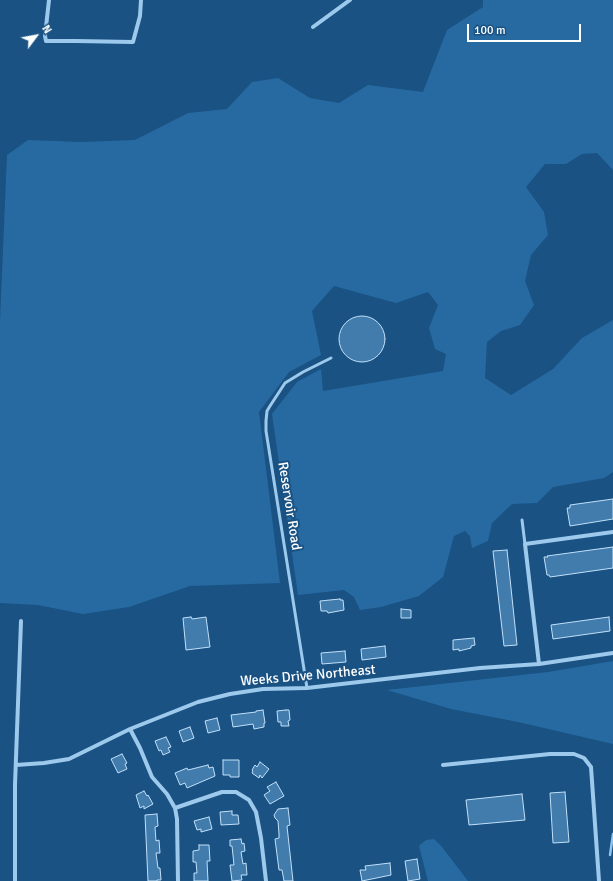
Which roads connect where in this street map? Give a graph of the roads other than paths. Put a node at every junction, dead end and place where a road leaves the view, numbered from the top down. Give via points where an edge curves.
1 (49, 0) edge
2 (141, 0) edge
3 (350, 0) edge
4 (313, 27) dead end
5 (331, 358) dead end
6 (522, 520) dead end
7 (613, 532) edge
8 (525, 544) junction
9 (21, 621) dead end
10 (613, 653) edge
11 (539, 664) junction
12 (307, 688) junction
13 (130, 729) junction
14 (443, 765) dead end
15 (16, 766) junction
16 (175, 808) junction
17 (15, 881) edge
18 (178, 881) edge
19 (266, 881) edge
20 (599, 881) edge

1 - 2 street via 46,41 133,42 140,16
3 - 4 street
5 - 12 lane, Reservoir Road via 285,383 267,411 266,422
6 - 8 lane
7 - 8 street
8 - 11 street
9 - 15 street
10 - 11 street, Weeks Drive Northeast
11 - 12 street, Weeks Drive Northeast via 480,668
12 - 13 street, Weeks Drive Northeast via 263,689 223,695 198,702
13 - 15 street, Weeks Drive Northeast via 69,759
13 - 16 street via 152,777
14 - 20 street via 550,754 574,754 584,758 591,767
15 - 17 street
16 - 18 street
16 - 19 street via 222,792 236,792 249,800 256,812

